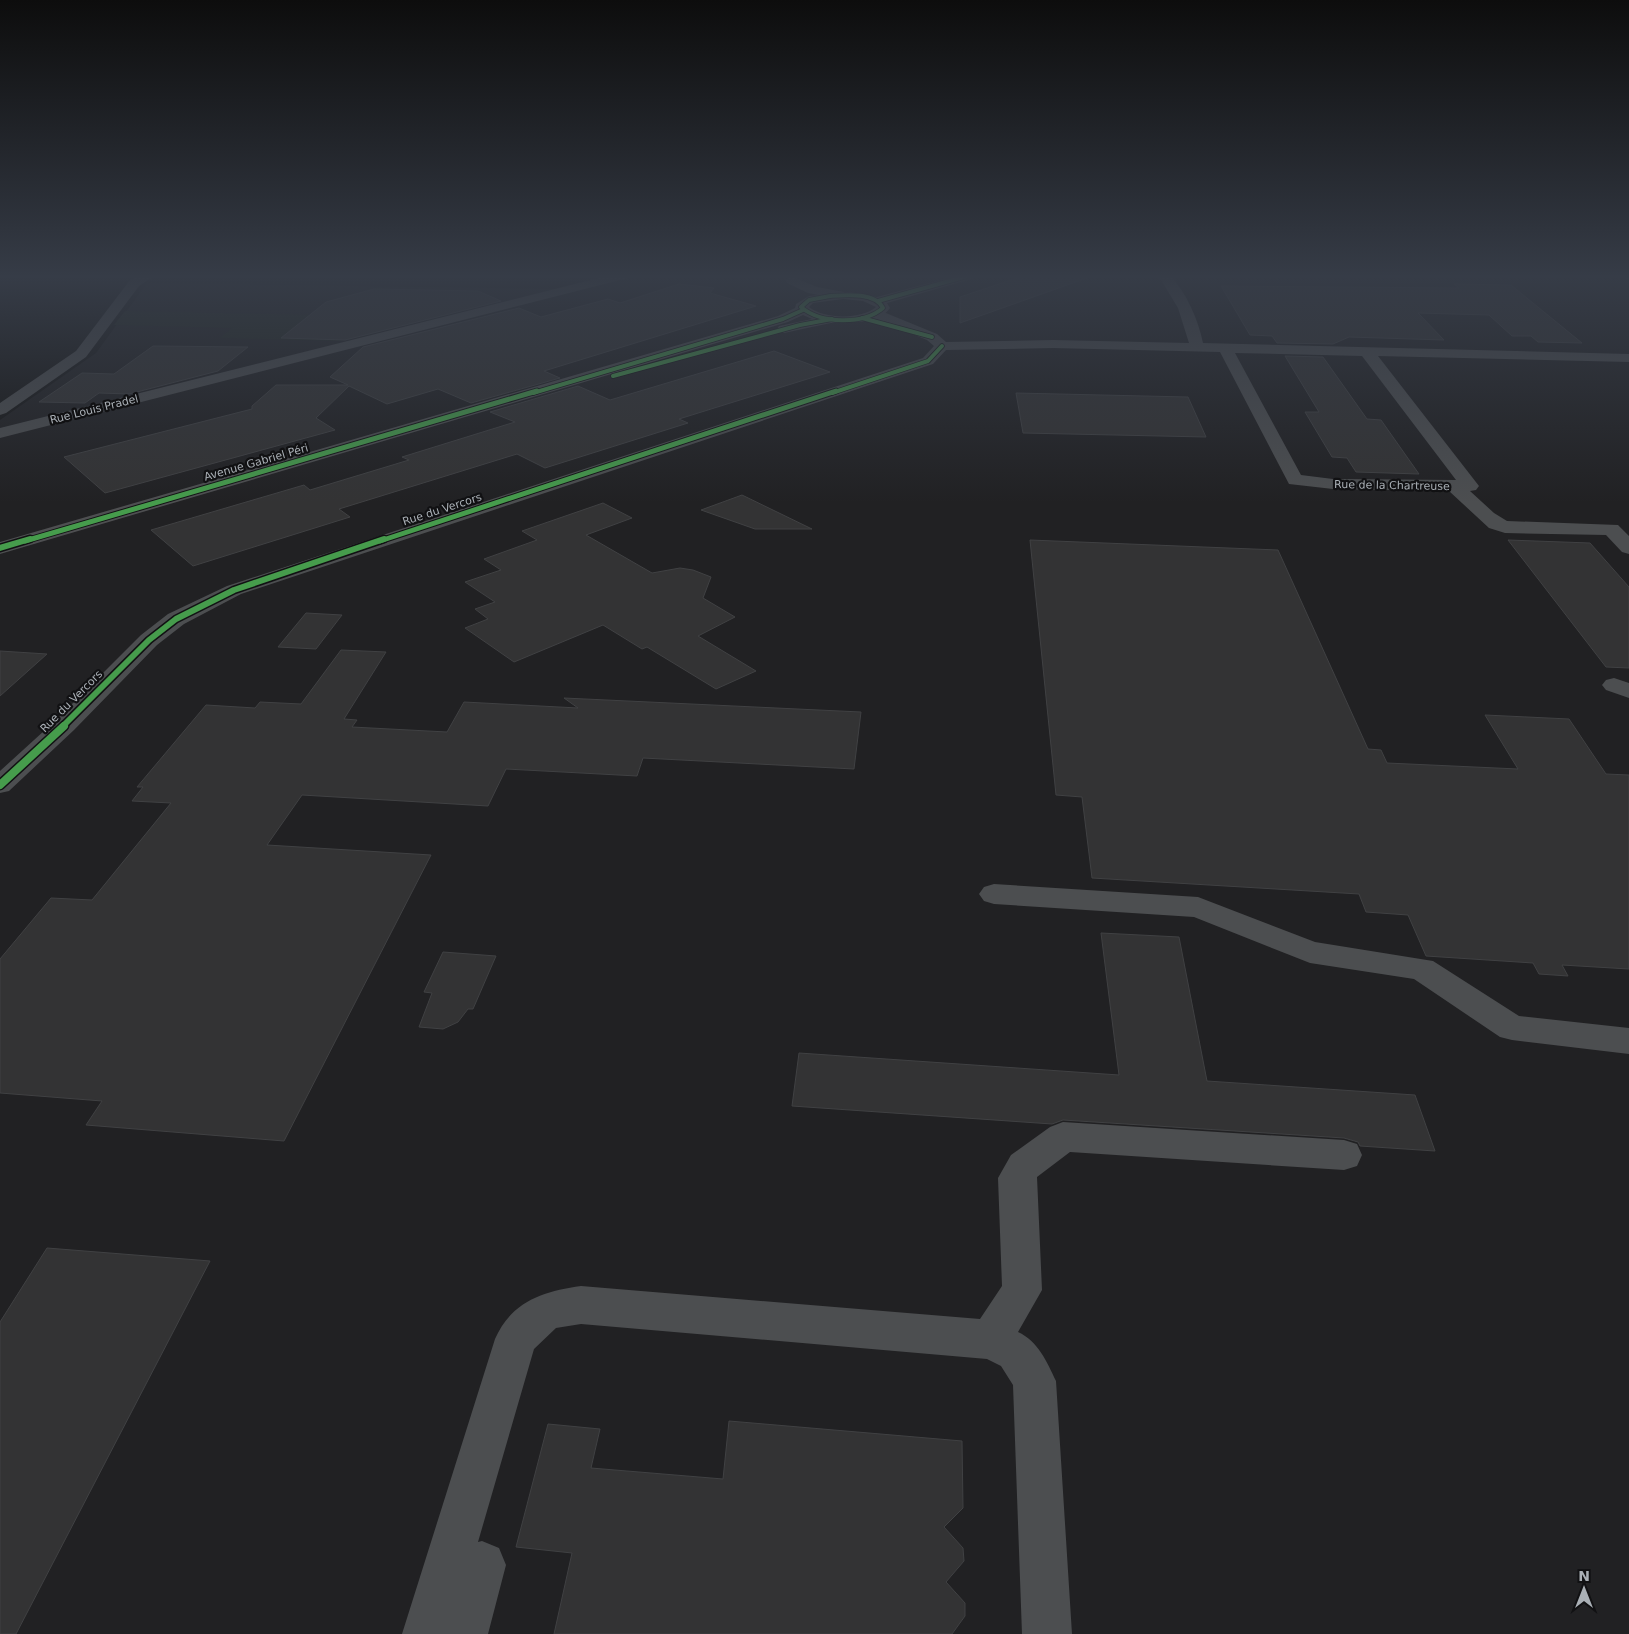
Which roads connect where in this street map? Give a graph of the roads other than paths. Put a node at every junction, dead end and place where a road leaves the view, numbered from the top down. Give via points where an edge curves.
1 (83, 351) edge
2 (321, 351) edge
3 (670, 351) edge
4 (707, 351) edge
5 (933, 351) edge
6 (1227, 351) edge
7 (1340, 351) edge
8 (1367, 352) junction
9 (1629, 358) edge
10 (518, 398) junction
11 (0, 410) edge
12 (0, 433) edge
13 (1454, 486) junction
14 (1620, 530) edge
15 (0, 548) edge
16 (1629, 548) edge
17 (0, 785) edge
18 (994, 894) dead end
19 (1629, 1041) edge
20 (1344, 1155) dead end
21 (990, 1340) junction
22 (482, 1565) dead end
23 (427, 1634) edge
24 (463, 1634) edge
25 (1047, 1634) edge

1 - 11 street
2 - 12 street, Rue Louis Pradel
3 - 10 main road, Avenue Gabriel Péri
4 - 10 main road, Avenue Gabriel Péri
5 - 17 street, Rue du Vercors via 928,361 264,578 199,606 149,640
6 - 13 street, Rue de la Chartreuse via 1295,480 1333,484
7 - 8 street
8 - 9 street
8 - 13 street, Rue de la Chartreuse via 1470,486
10 - 15 main road, Avenue Gabriel Péri
13 - 14 street via 1496,524 1505,527
14 - 16 street
18 - 19 street via 1198,907 1310,952 1422,969 1512,1028
20 - 21 street via 1063,1137 1024,1166 1018,1178 1022,1290
21 - 23 street via 581,1305 551,1308 530,1320 516,1339
21 - 25 street via 1016,1352 1034,1381
22 - 24 street

